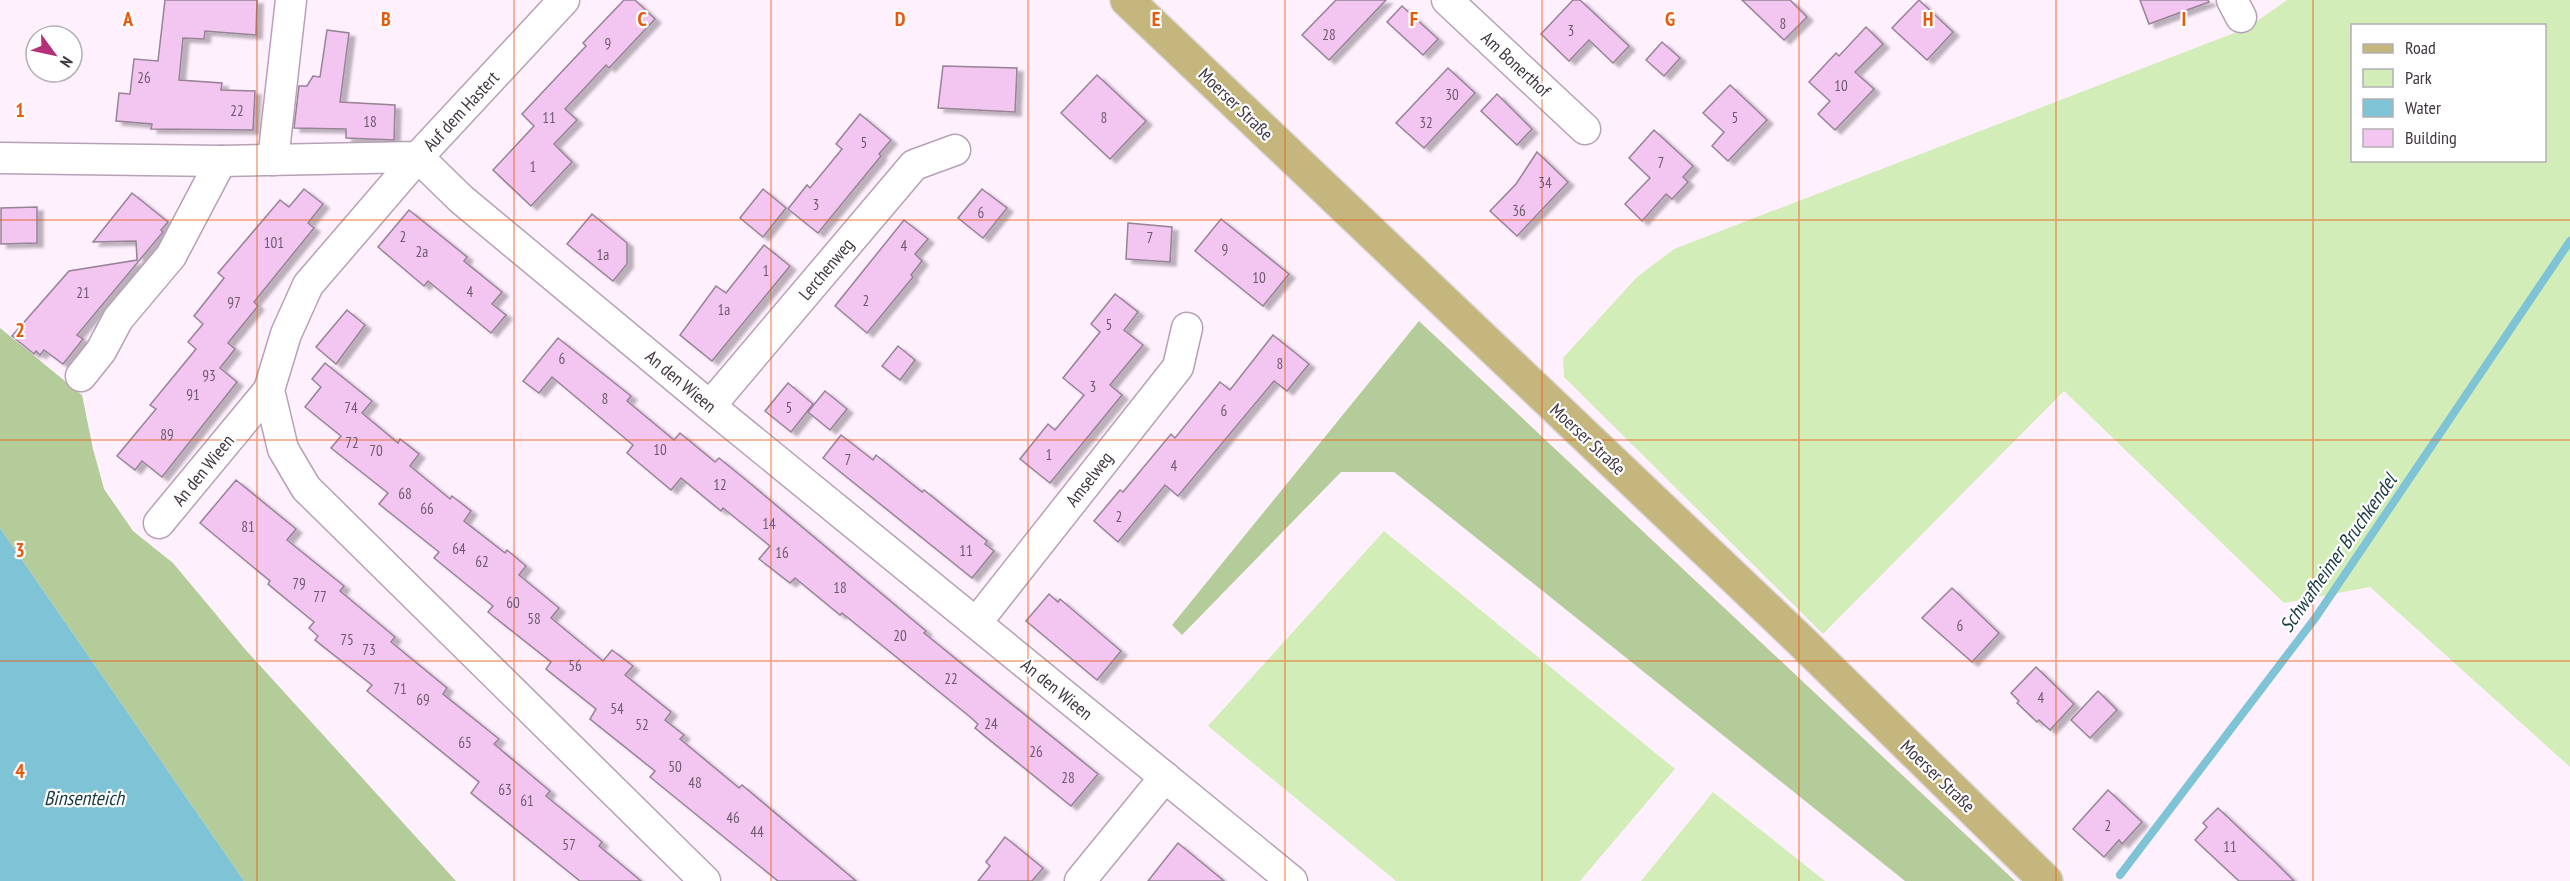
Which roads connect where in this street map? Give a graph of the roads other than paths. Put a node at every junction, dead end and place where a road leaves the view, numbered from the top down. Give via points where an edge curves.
1 (291, 0) edge
2 (564, 0) edge
3 (1127, 0) edge
4 (1447, 0) edge
5 (1585, 129) dead end
6 (955, 150) dead end
7 (418, 157) junction
8 (0, 158) edge
9 (273, 160) junction
10 (221, 161) junction
11 (1186, 327) dead end
12 (81, 376) dead end
13 (269, 390) junction
14 (710, 406) junction
15 (159, 523) dead end
16 (976, 623) junction
17 (1165, 777) junction
18 (705, 881) edge
19 (1080, 881) edge
20 (1292, 881) edge
21 (2046, 881) edge

1 - 9 street
2 - 7 street, Auf dem Hastert
3 - 21 main road, Moerser Straße via 1801,641
4 - 5 street, Am Bonerthof
6 - 14 street, Lerchenweg via 914,165
7 - 9 street, Auf dem Hastert
7 - 13 street, An den Wieen via 308,285 286,334
7 - 14 street, An den Wieen via 461,199
8 - 10 street, Auf dem Hastert
9 - 10 street, Auf dem Hastert
10 - 12 street via 171,256 118,319 102,351
11 - 16 street, Amselweg via 1178,367
13 - 15 street, An den Wieen
13 - 18 street via 284,449 306,488
14 - 16 street, An den Wieen
16 - 17 street, An den Wieen
17 - 19 street
17 - 20 street, An den Wieen

